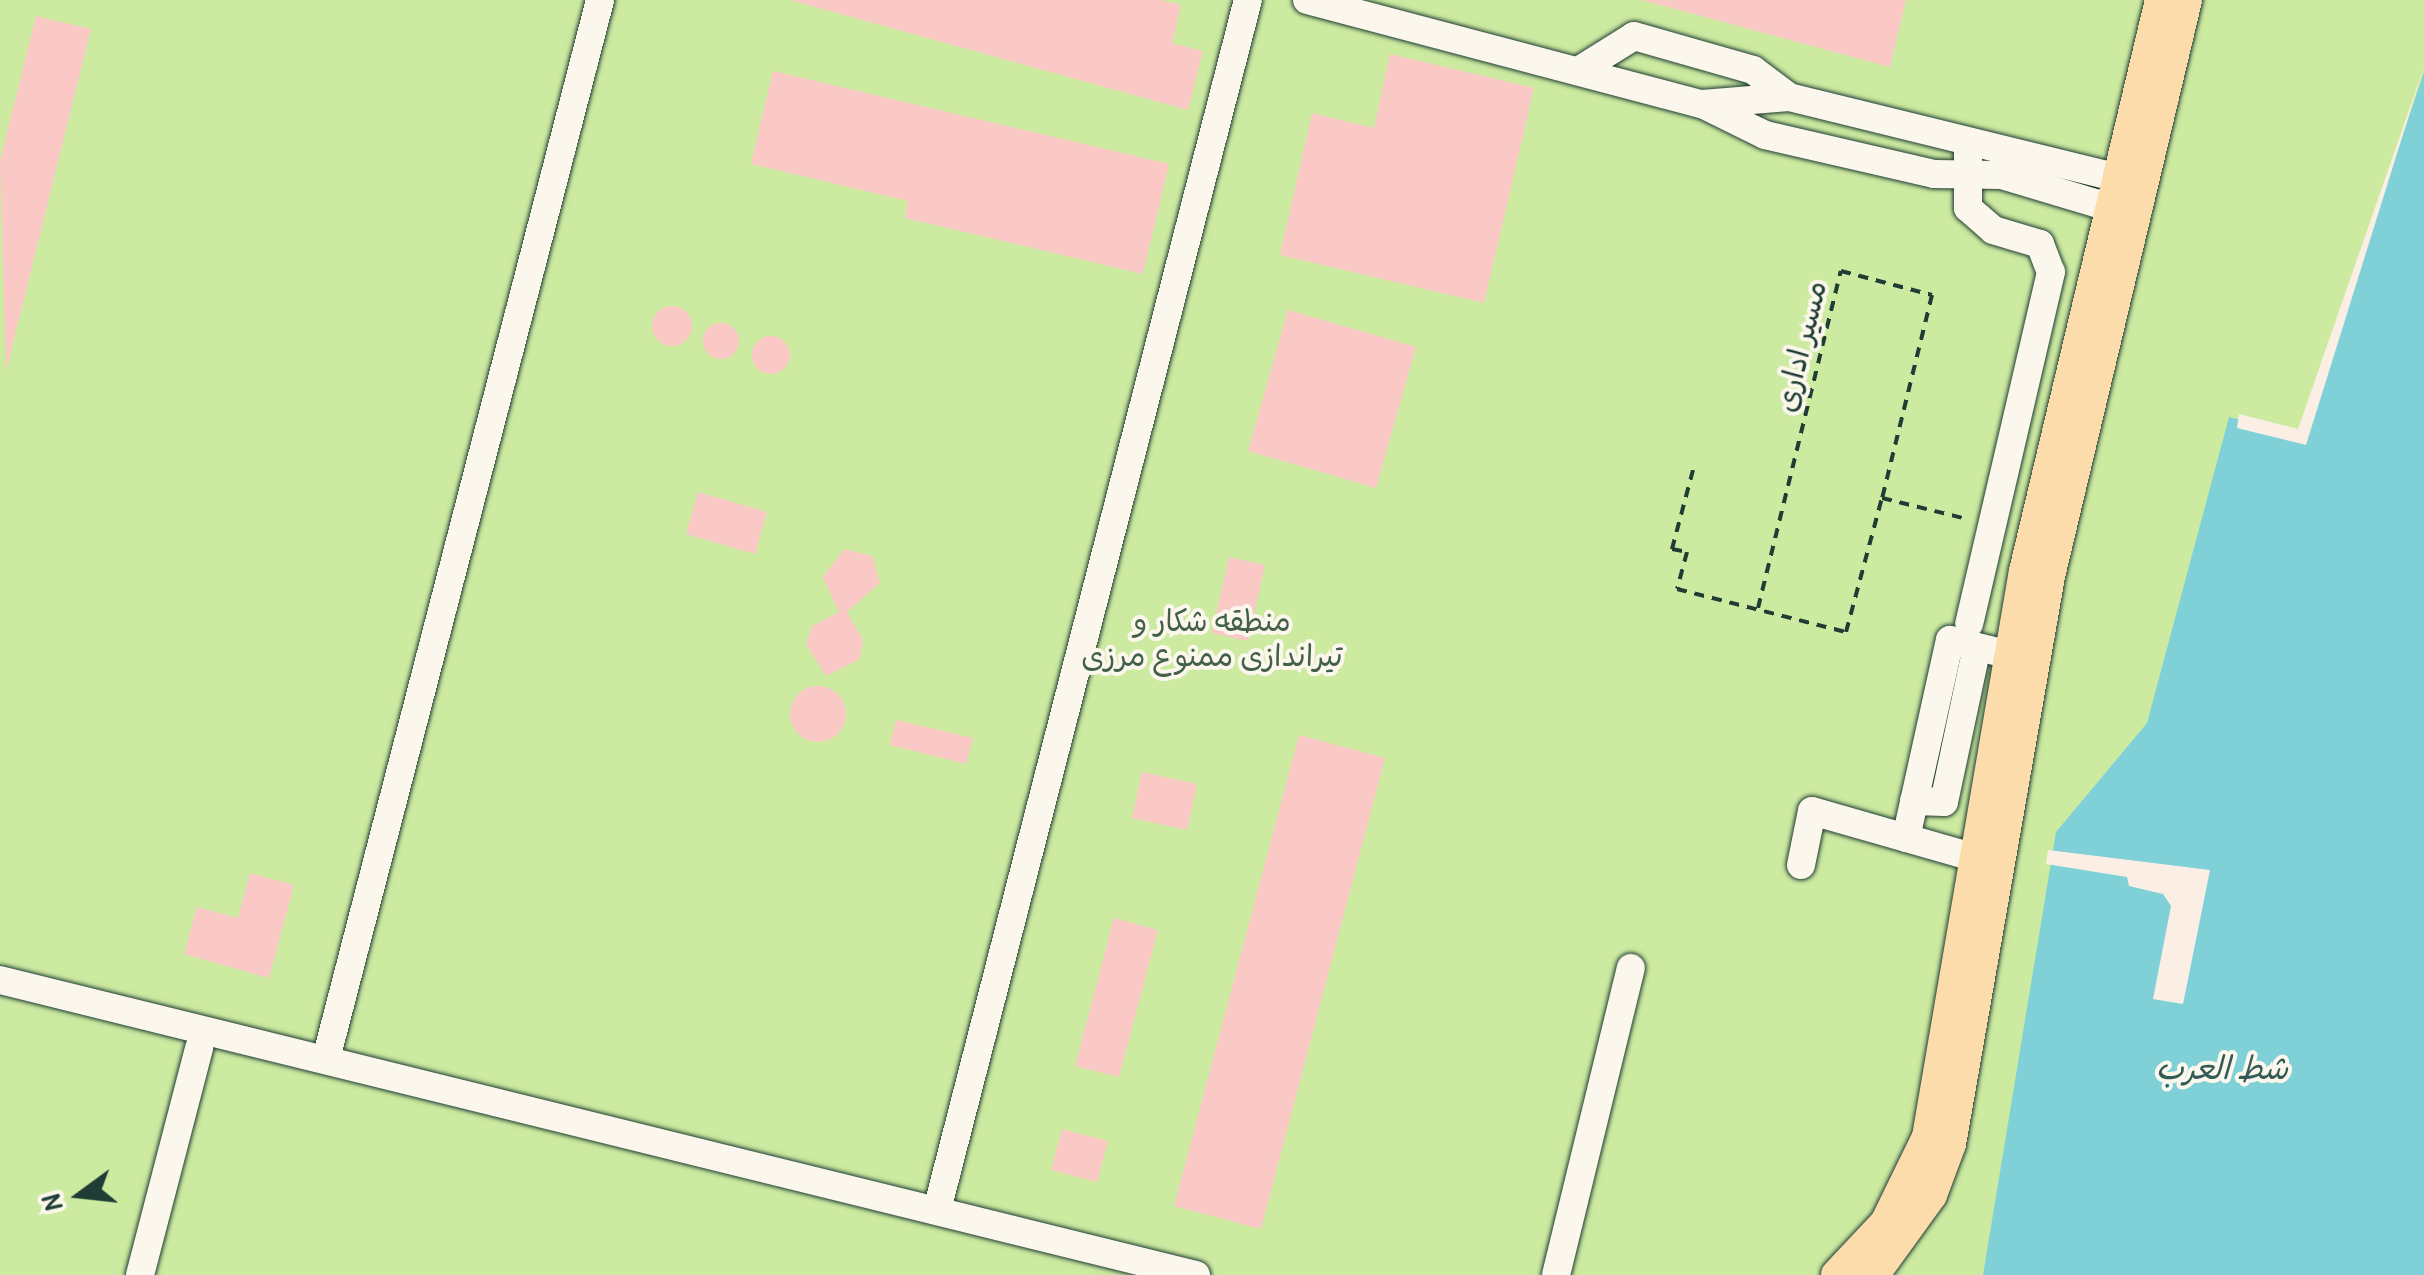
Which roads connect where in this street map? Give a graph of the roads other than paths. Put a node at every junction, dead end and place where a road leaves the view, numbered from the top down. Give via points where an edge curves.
1 (600, 0) edge
2 (1248, 0) edge
3 (1307, 0) edge
4 (2161, 0) edge
5 (2186, 0) edge
6 (1578, 71) junction
7 (1789, 97) junction
8 (1702, 104) junction
9 (1861, 116) junction
10 (1968, 142) junction
11 (1854, 158) junction
12 (1934, 174) junction
13 (1964, 174) junction
14 (2127, 196) junction
15 (1968, 208) junction
16 (1973, 636) junction
17 (2010, 656) junction
18 (1906, 838) junction
19 (1976, 858) junction
20 (1801, 864) dead end
21 (1632, 968) dead end
22 (0, 980) edge
23 (200, 1048) dead end
24 (326, 1059) junction
25 (937, 1210) junction
26 (140, 1275) edge
27 (1196, 1275) edge
28 (1556, 1275) edge
29 (1836, 1275) edge
30 (1873, 1275) edge

1 - 24 street
2 - 25 street
3 - 6 street
4 - 14 main road
5 - 14 main road
6 - 7 street via 1634,36 1753,70
6 - 8 street
7 - 8 street
7 - 9 street
8 - 11 street via 1765,135
9 - 10 street
9 - 11 street
10 - 13 street
10 - 14 street
11 - 12 street
12 - 13 street
12 - 15 street
13 - 14 street
13 - 15 street
14 - 17 main road
14 - 30 main road via 2049,576 1950,1144 1930,1195
15 - 16 street via 1993,230 2040,244 2050,262
16 - 17 street
16 - 18 street via 1950,640
17 - 19 main road
18 - 19 street
18 - 20 street via 1812,811
19 - 29 main road via 1928,1137 1886,1223
21 - 28 street
22 - 24 street
23 - 26 street
24 - 25 street
25 - 27 street

